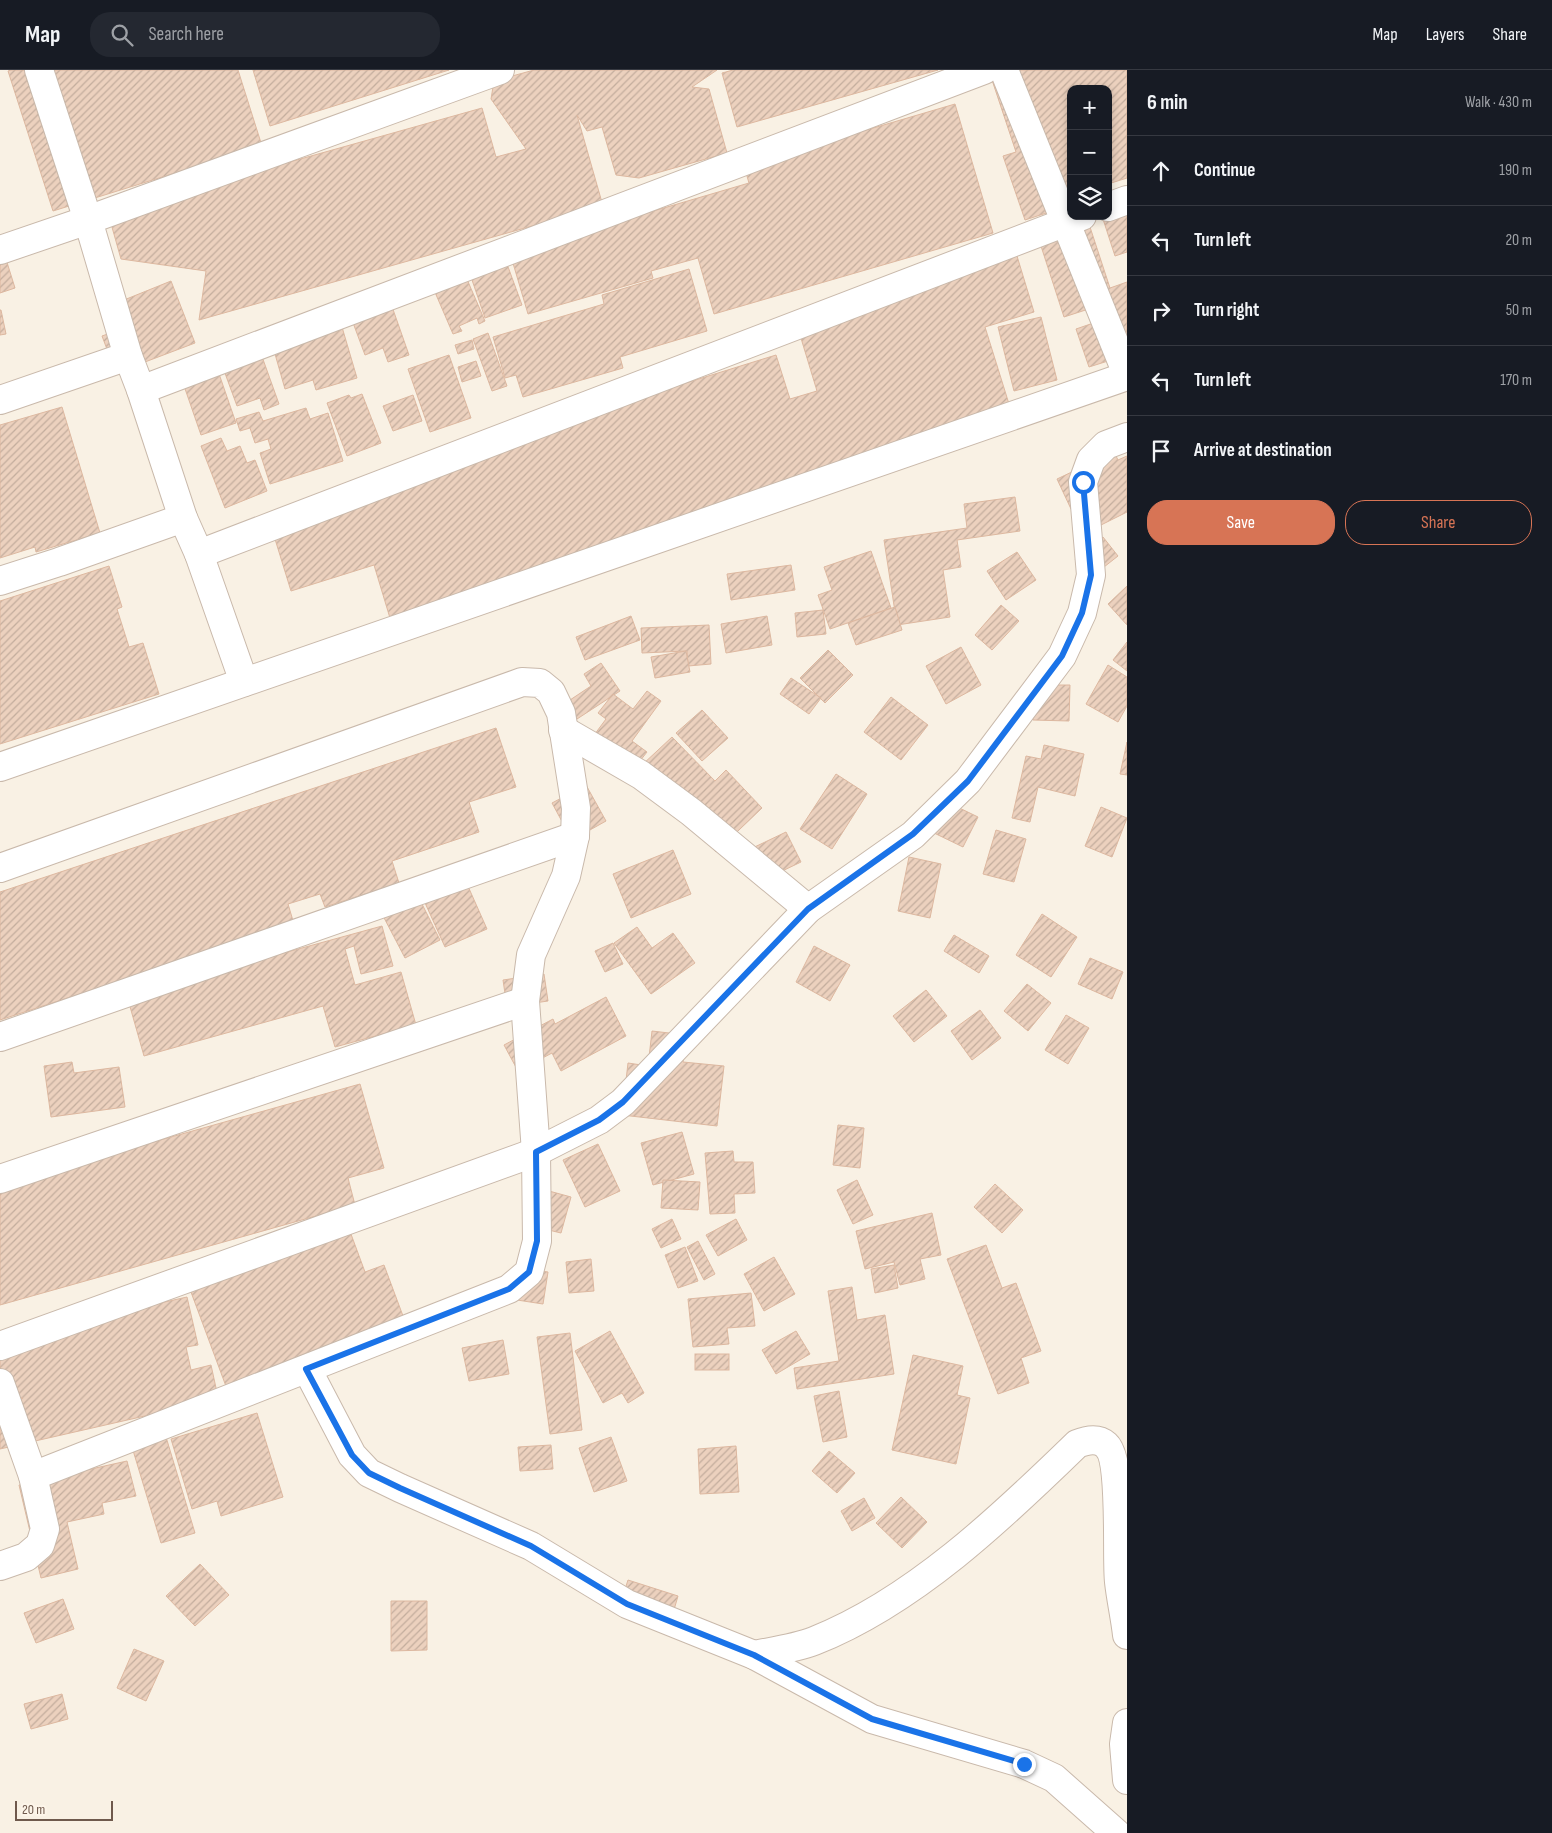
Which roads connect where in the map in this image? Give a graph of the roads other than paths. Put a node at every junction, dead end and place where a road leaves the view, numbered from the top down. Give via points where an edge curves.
1 (39, 70) edge
2 (500, 70) edge
3 (984, 70) edge
4 (1004, 70) edge
5 (1127, 200) edge
6 (1067, 204) edge
7 (1112, 206) edge
8 (88, 220) junction
9 (1071, 220) edge
10 (1074, 220) edge
11 (0, 250) edge
12 (128, 356) junction
13 (1127, 375) edge
14 (141, 390) junction
15 (0, 400) edge
16 (1127, 437) edge
17 (183, 518) junction
18 (199, 554) junction
19 (0, 581) edge
20 (244, 682) junction
21 (563, 730) junction
22 (0, 767) edge
23 (574, 836) junction
24 (0, 868) edge
25 (808, 909) junction
26 (525, 1001) junction
27 (0, 1037) edge
28 (536, 1152) junction
29 (0, 1180) edge
30 (0, 1346) edge
31 (306, 1369) junction
32 (0, 1383) edge
33 (33, 1476) junction
34 (0, 1566) edge
35 (1127, 1635) edge
36 (754, 1655) junction
37 (1127, 1723) edge
38 (1127, 1780) edge
39 (1116, 1833) edge

1 - 8 street
2 - 8 street
3 - 14 street
4 - 6 street
5 - 7 street
8 - 11 street
8 - 12 street
9 - 18 street
10 - 13 street
12 - 14 street
12 - 15 street
13 - 20 street
14 - 17 street
16 - 25 street via 1106,445 1091,460 1083,482 1091,575 1082,613 1062,656 968,781 913,834
17 - 18 street
17 - 19 street
18 - 20 street
20 - 22 street
21 - 23 street via 576,808
21 - 24 street via 561,713 551,692 540,683 522,682
21 - 25 street via 641,774
23 - 26 street via 566,876 531,955
23 - 27 street
25 - 28 street via 623,1102 599,1120
26 - 28 street
26 - 29 street
28 - 30 street
28 - 31 street via 537,1241 529,1272 509,1289
31 - 33 street
31 - 36 street via 352,1455 369,1473 531,1546 627,1604
32 - 33 street
33 - 34 street via 45,1529 40,1544 26,1556
35 - 36 street via 1119,1580 1113,1459 1107,1446 1087,1440 1077,1444 1031,1489 936,1570 863,1619 812,1642
36 - 39 street via 872,1719 1024,1764 1054,1778
37 - 38 street via 1124,1744

